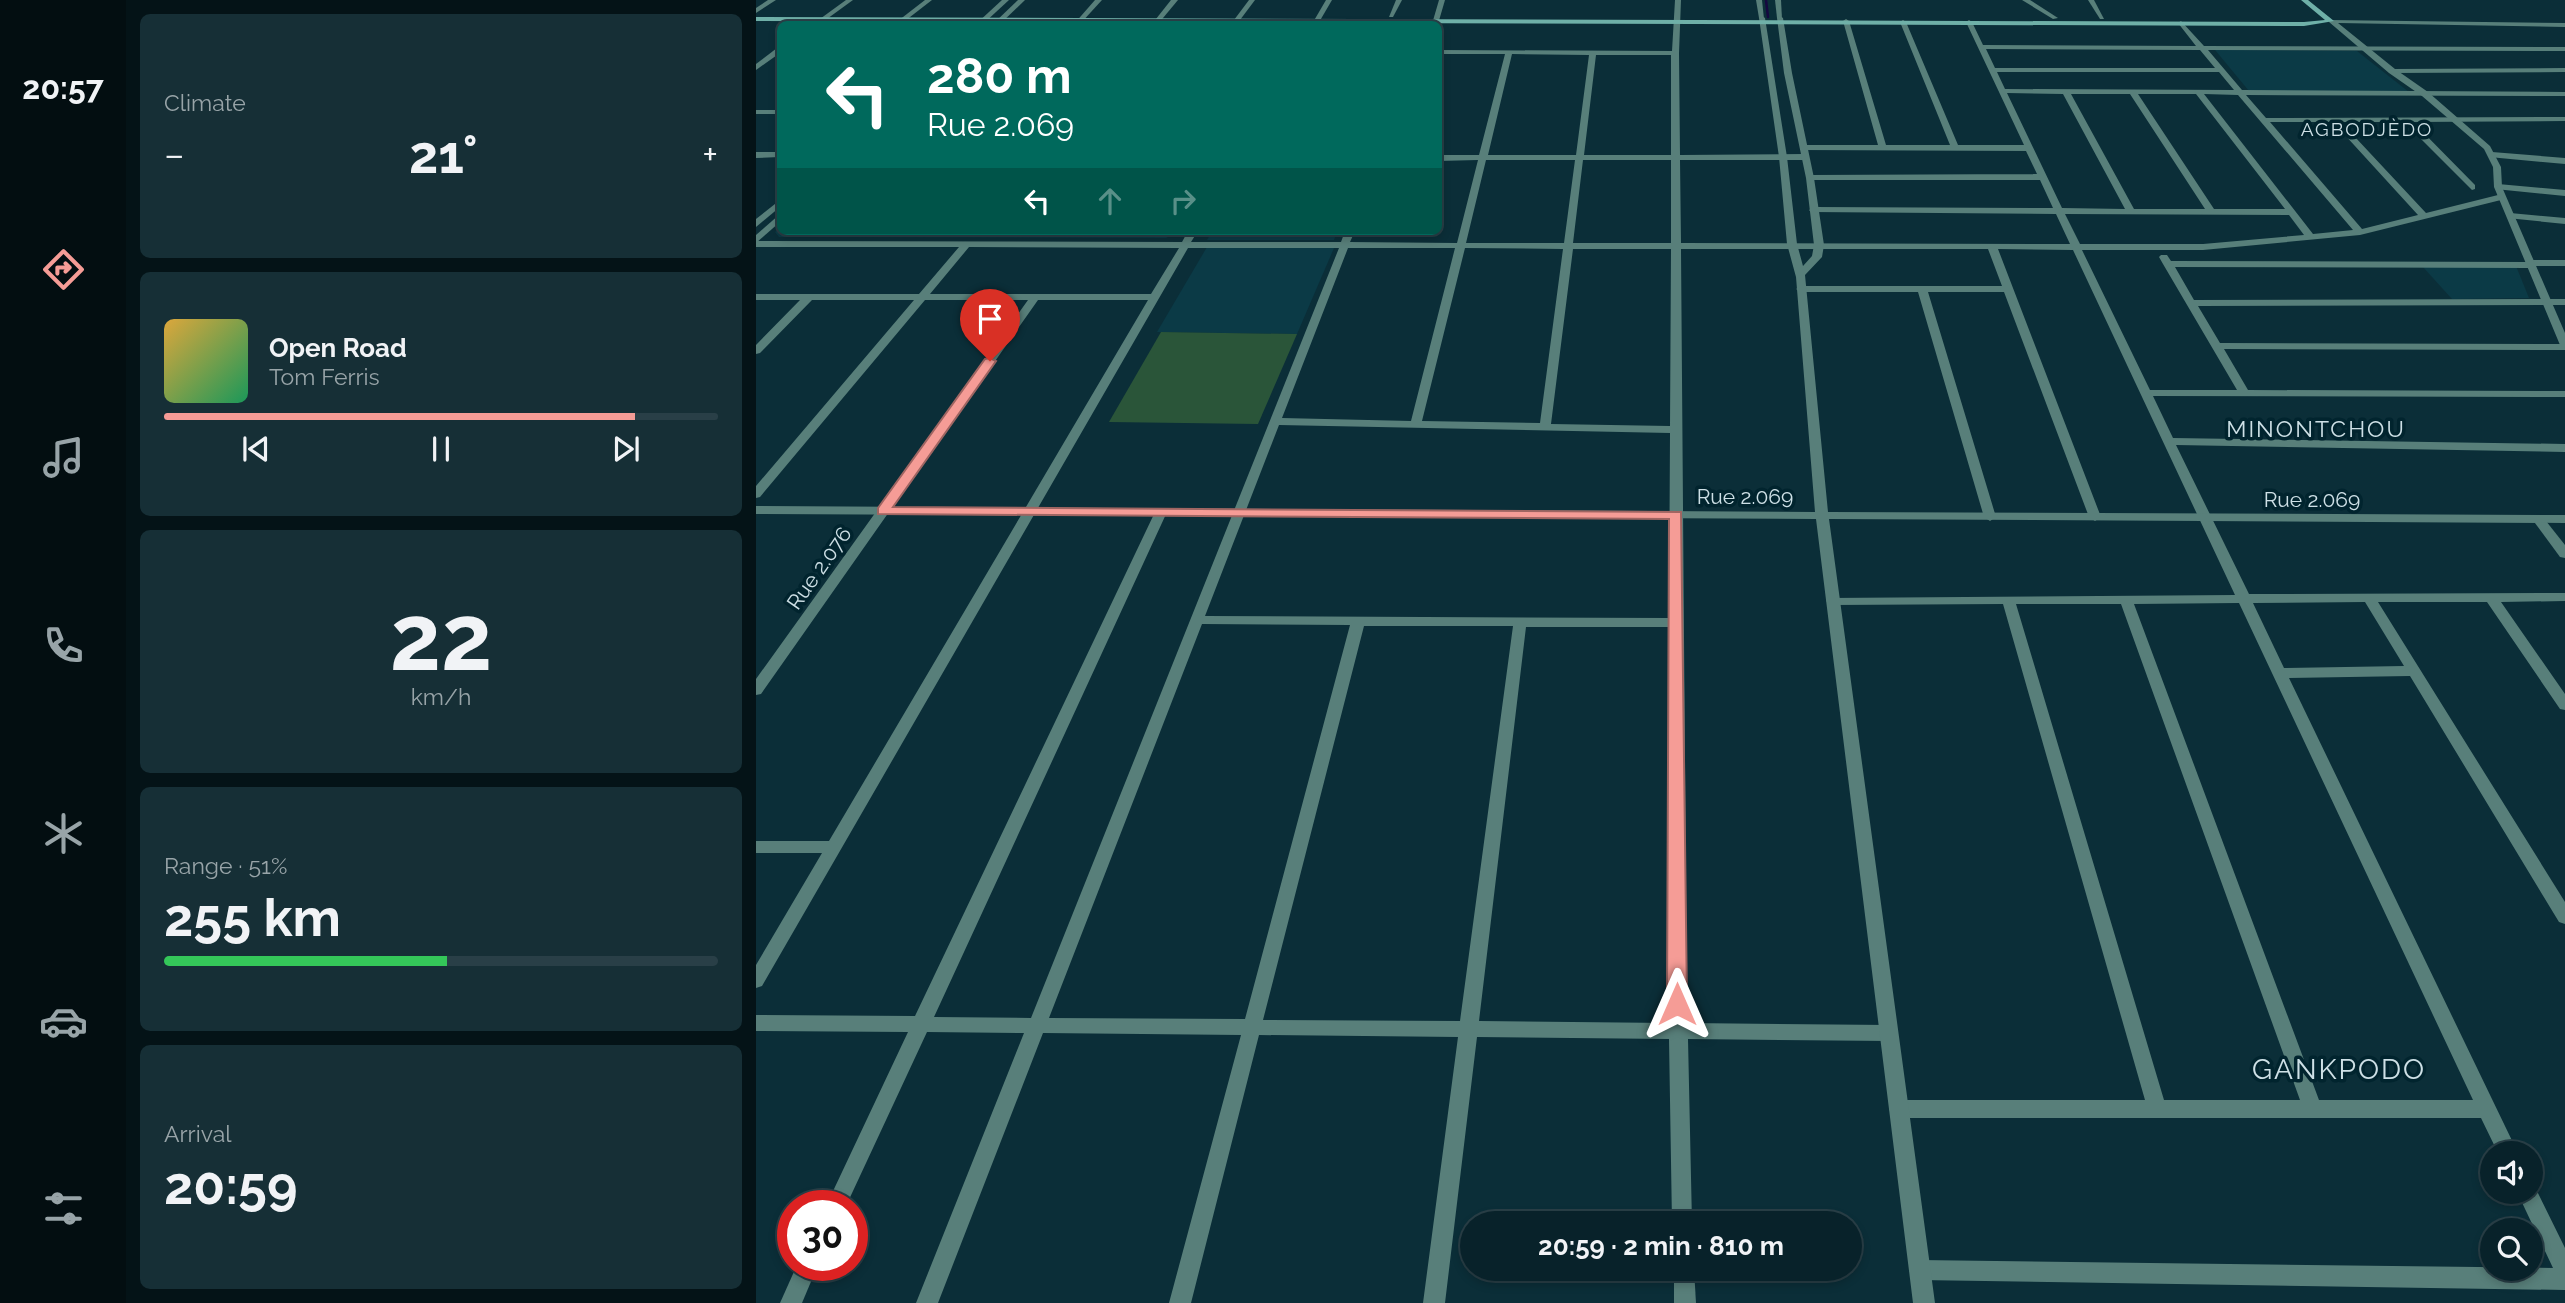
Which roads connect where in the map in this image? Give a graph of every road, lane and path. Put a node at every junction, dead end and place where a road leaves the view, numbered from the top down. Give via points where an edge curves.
1 (773, 0) edge
2 (850, 0) edge
3 (929, 0) edge
4 (1006, 0) edge
5 (1022, 0) edge
6 (1099, 0) edge
7 (1175, 0) edge
8 (1252, 0) edge
9 (1329, 0) edge
10 (1399, 0) edge
11 (1442, 0) edge
12 (1678, 0) edge
13 (1759, 0) edge
14 (1778, 0) edge
15 (2025, 0) edge
16 (2091, 0) edge
17 (2304, 0) edge
18 (756, 15) edge
19 (827, 17) junction
20 (2055, 18) junction
21 (2102, 18) junction
22 (904, 19) edge
23 (985, 20) edge
24 (1001, 20) edge
25 (1081, 20) edge
26 (1159, 20) edge
27 (1237, 20) edge
28 (1317, 20) edge
29 (1389, 20) edge
30 (1436, 20) edge
31 (1677, 20) junction
32 (1762, 20) junction
33 (1780, 20) junction
34 (821, 21) edge
35 (1846, 21) junction
36 (2331, 21) junction
37 (1903, 22) junction
38 (1969, 22) junction
39 (2181, 23) junction
40 (2565, 25) edge
41 (1981, 47) junction
42 (2203, 48) junction
43 (2364, 49) junction
44 (2565, 49) edge
45 (777, 52) edge
46 (1442, 52) edge
47 (1509, 53) junction
48 (1593, 53) junction
49 (1675, 53) junction
50 (756, 68) edge
51 (1992, 69) junction
52 (2222, 70) junction
53 (2565, 70) edge
54 (2392, 71) junction
55 (2002, 91) junction
56 (2066, 92) junction
57 (2133, 92) junction
58 (2199, 93) junction
59 (2241, 93) junction
60 (2565, 93) edge
61 (2425, 94) junction
62 (756, 112) edge
63 (777, 112) edge
64 (2406, 119) junction
65 (2455, 119) junction
66 (2565, 119) edge
67 (2263, 120) junction
68 (2335, 120) junction
69 (1883, 148) junction
70 (1955, 148) junction
71 (2029, 148) junction
72 (1804, 153) junction
73 (756, 155) edge
74 (777, 155) edge
75 (2492, 155) junction
76 (1783, 157) junction
77 (1442, 158) edge
78 (1483, 159) junction
79 (1581, 159) junction
80 (1676, 160) junction
81 (2565, 160) edge
82 (2043, 177) junction
83 (1810, 178) junction
84 (2472, 187) dead end
85 (2500, 192) junction
86 (2565, 194) edge
87 (777, 206) edge
88 (1814, 211) junction
89 (2059, 211) junction
90 (2131, 211) junction
91 (2211, 211) junction
92 (2290, 212) junction
93 (2510, 216) junction
94 (2425, 217) junction
95 (777, 220) edge
96 (2565, 221) edge
97 (756, 224) edge
98 (2360, 232) junction
99 (1191, 235) edge
100 (2310, 236) junction
101 (1347, 238) edge
102 (756, 242) edge
103 (966, 244) junction
104 (1792, 244) junction
105 (1185, 245) junction
106 (1819, 245) junction
107 (1459, 246) junction
108 (1570, 246) junction
109 (1676, 246) junction
110 (1992, 247) junction
111 (2077, 247) junction
112 (2158, 247) junction
113 (2565, 263) edge
114 (2168, 264) junction
115 (2530, 264) junction
116 (1802, 281) junction
117 (1922, 289) junction
118 (2008, 289) junction
119 (922, 297) junction
120 (1035, 297) junction
121 (1155, 297) junction
122 (756, 298) edge
123 (809, 298) junction
124 (2546, 302) junction
125 (2565, 302) edge
126 (2191, 303) junction
127 (2217, 346) junction
128 (2565, 346) edge
129 (756, 352) edge
130 (2147, 393) junction
131 (2245, 394) junction
132 (2565, 394) edge
133 (1275, 421) junction
134 (1416, 424) junction
135 (1545, 427) junction
136 (1676, 430) junction
137 (2170, 441) junction
138 (2565, 449) edge
139 (756, 494) edge
140 (756, 510) edge
141 (883, 511) junction
142 (1029, 512) junction
143 (1161, 512) junction
144 (1239, 513) junction
145 (1676, 515) junction
146 (1822, 516) junction
147 (1990, 517) junction
148 (2095, 517) junction
149 (2207, 518) junction
150 (2538, 519) junction
151 (2565, 519) edge
152 (2565, 554) edge
153 (2491, 597) junction
154 (2565, 597) edge
155 (2245, 598) junction
156 (2369, 598) junction
157 (2008, 599) junction
158 (2126, 599) junction
159 (1833, 601) junction
160 (1197, 620) junction
161 (1358, 621) junction
162 (1520, 622) junction
163 (1675, 623) junction
164 (2415, 671) junction
165 (2281, 673) junction
166 (756, 690) edge
167 (2565, 705) edge
168 (756, 847) edge
169 (834, 847) junction
170 (2560, 901) edge
171 (2565, 918) edge
172 (756, 981) edge
173 (756, 1023) edge
174 (921, 1025) junction
175 (1037, 1026) junction
176 (1252, 1027) junction
177 (1469, 1029) junction
178 (1677, 1031) junction
179 (1889, 1033) junction
180 (1899, 1109) junction
181 (2157, 1109) junction
182 (2313, 1110) junction
183 (2487, 1110) junction
184 (2502, 1141) edge
185 (844, 1190) edge
186 (2533, 1204) edge
187 (1682, 1211) edge
188 (1919, 1270) junction
189 (2565, 1271) edge
190 (2565, 1279) edge
191 (801, 1281) edge
192 (1684, 1281) edge
193 (791, 1303) edge
194 (927, 1303) edge
195 (1180, 1303) edge
196 (1434, 1303) edge
197 (1685, 1303) edge
198 (1924, 1303) edge

1 - 18 street
2 - 19 street
3 - 22 street
4 - 23 street
5 - 24 street
6 - 25 street
7 - 26 street
8 - 27 street
9 - 28 street
10 - 29 street
11 - 30 street
12 - 31 street
13 - 32 street
14 - 33 street
15 - 20 street
16 - 21 street
17 - 36 main road
18 - 19 main road
19 - 22 main road
19 - 34 street
20 - 21 main road
20 - 33 main road
21 - 36 main road
22 - 23 main road
23 - 24 main road
24 - 25 main road
25 - 26 main road
26 - 27 main road
27 - 28 main road
28 - 29 main road
29 - 30 main road
30 - 31 main road
31 - 32 main road
31 - 49 street
32 - 33 main road
32 - 76 street
33 - 35 main road
33 - 72 street
35 - 37 main road
35 - 69 street
36 - 39 main road
36 - 40 street
36 - 43 street
37 - 38 main road
37 - 70 street
38 - 39 main road
38 - 41 street
39 - 42 street
41 - 42 street
41 - 51 street
42 - 43 street
42 - 52 street
43 - 44 street
43 - 54 street
45 - 50 street
46 - 47 street
47 - 48 street
47 - 78 street
48 - 49 street
48 - 79 street
49 - 80 street
51 - 52 street
51 - 55 street
52 - 59 street
53 - 54 street
54 - 61 street
55 - 56 street
55 - 71 street
56 - 57 street
56 - 90 street
57 - 58 street
57 - 91 street
58 - 59 street
58 - 92 street
59 - 61 street
59 - 67 street
60 - 61 street
61 - 65 street
62 - 63 street
64 - 65 street
64 - 68 street
64 - 84 street
65 - 66 street
65 - 75 street
67 - 68 street
67 - 98 street
68 - 94 street
69 - 70 street
69 - 72 street
70 - 71 street
71 - 82 street
72 - 76 street
72 - 83 street
73 - 74 street
75 - 81 street
75 - 85 street
76 - 80 street
76 - 104 street
77 - 78 street
78 - 79 street
78 - 107 street
79 - 80 street
79 - 108 street
80 - 109 street
82 - 83 street
82 - 89 street
83 - 88 street
85 - 86 street
85 - 93 street
85 - 94 street
87 - 97 street
88 - 89 street
88 - 106 street
89 - 90 street
89 - 111 street
90 - 91 street
91 - 92 street
92 - 100 street
93 - 96 street
93 - 115 street
94 - 98 street
95 - 102 street
98 - 100 street
99 - 105 street
100 - 112 street via 2221,246
101 - 105 street
101 - 107 street
101 - 133 street
102 - 103 street
103 - 105 street
103 - 119 street
104 - 106 street
104 - 109 street
104 - 116 street
105 - 121 street
106 - 110 street
106 - 116 street
107 - 108 street
107 - 134 street
108 - 109 street
108 - 135 street
109 - 136 street
110 - 111 street
110 - 118 street
111 - 112 street
111 - 130 street
112 - 114 street
113 - 115 street
114 - 115 street
114 - 126 street
115 - 124 street
116 - 117 street
116 - 146 street
117 - 118 street
117 - 147 street
118 - 148 street
119 - 120 street
119 - 123 street
119 - 139 street
120 - 121 street
120 - 141 street, Rue 2.076
121 - 142 street
122 - 123 street
123 - 129 street
124 - 125 street
124 - 126 street
124 - 128 street
126 - 127 street
127 - 128 street
127 - 131 street
130 - 131 street
130 - 137 street
131 - 132 street
133 - 134 street
133 - 144 street
134 - 135 street
135 - 136 street
136 - 145 street
137 - 138 street
137 - 149 street
140 - 141 street, Rue 2.069
141 - 142 street, Rue 2.069
141 - 166 street, Rue 2.076
142 - 143 street, Rue 2.069
142 - 169 street
143 - 144 street, Rue 2.069
143 - 174 street
144 - 145 street, Rue 2.069
144 - 160 street
145 - 146 street, Rue 2.069
145 - 163 street
146 - 147 street, Rue 2.069
146 - 159 street
147 - 148 street, Rue 2.069
148 - 149 street, Rue 2.069
149 - 150 street, Rue 2.069
149 - 155 street
150 - 151 street, Rue 2.069
150 - 152 street
153 - 154 street
153 - 156 street
153 - 167 street
155 - 156 street
155 - 158 street
155 - 165 street
156 - 164 street
157 - 158 street
157 - 159 street
157 - 181 street
158 - 182 street
159 - 179 street
160 - 161 street
160 - 175 street
161 - 162 street
161 - 176 street
162 - 163 street
162 - 177 street
163 - 178 street
164 - 165 street
164 - 170 street
165 - 183 street
168 - 169 street
169 - 172 street
170 - 171 street
173 - 174 street
174 - 175 street
174 - 185 street
175 - 176 street
175 - 194 street
176 - 177 street
176 - 195 street
177 - 178 street
177 - 196 street
178 - 179 street
178 - 187 street
179 - 180 street
180 - 181 street
180 - 188 street
181 - 182 street
182 - 183 street
183 - 184 street
186 - 189 street
188 - 190 street
188 - 198 street
191 - 193 street
192 - 197 street

